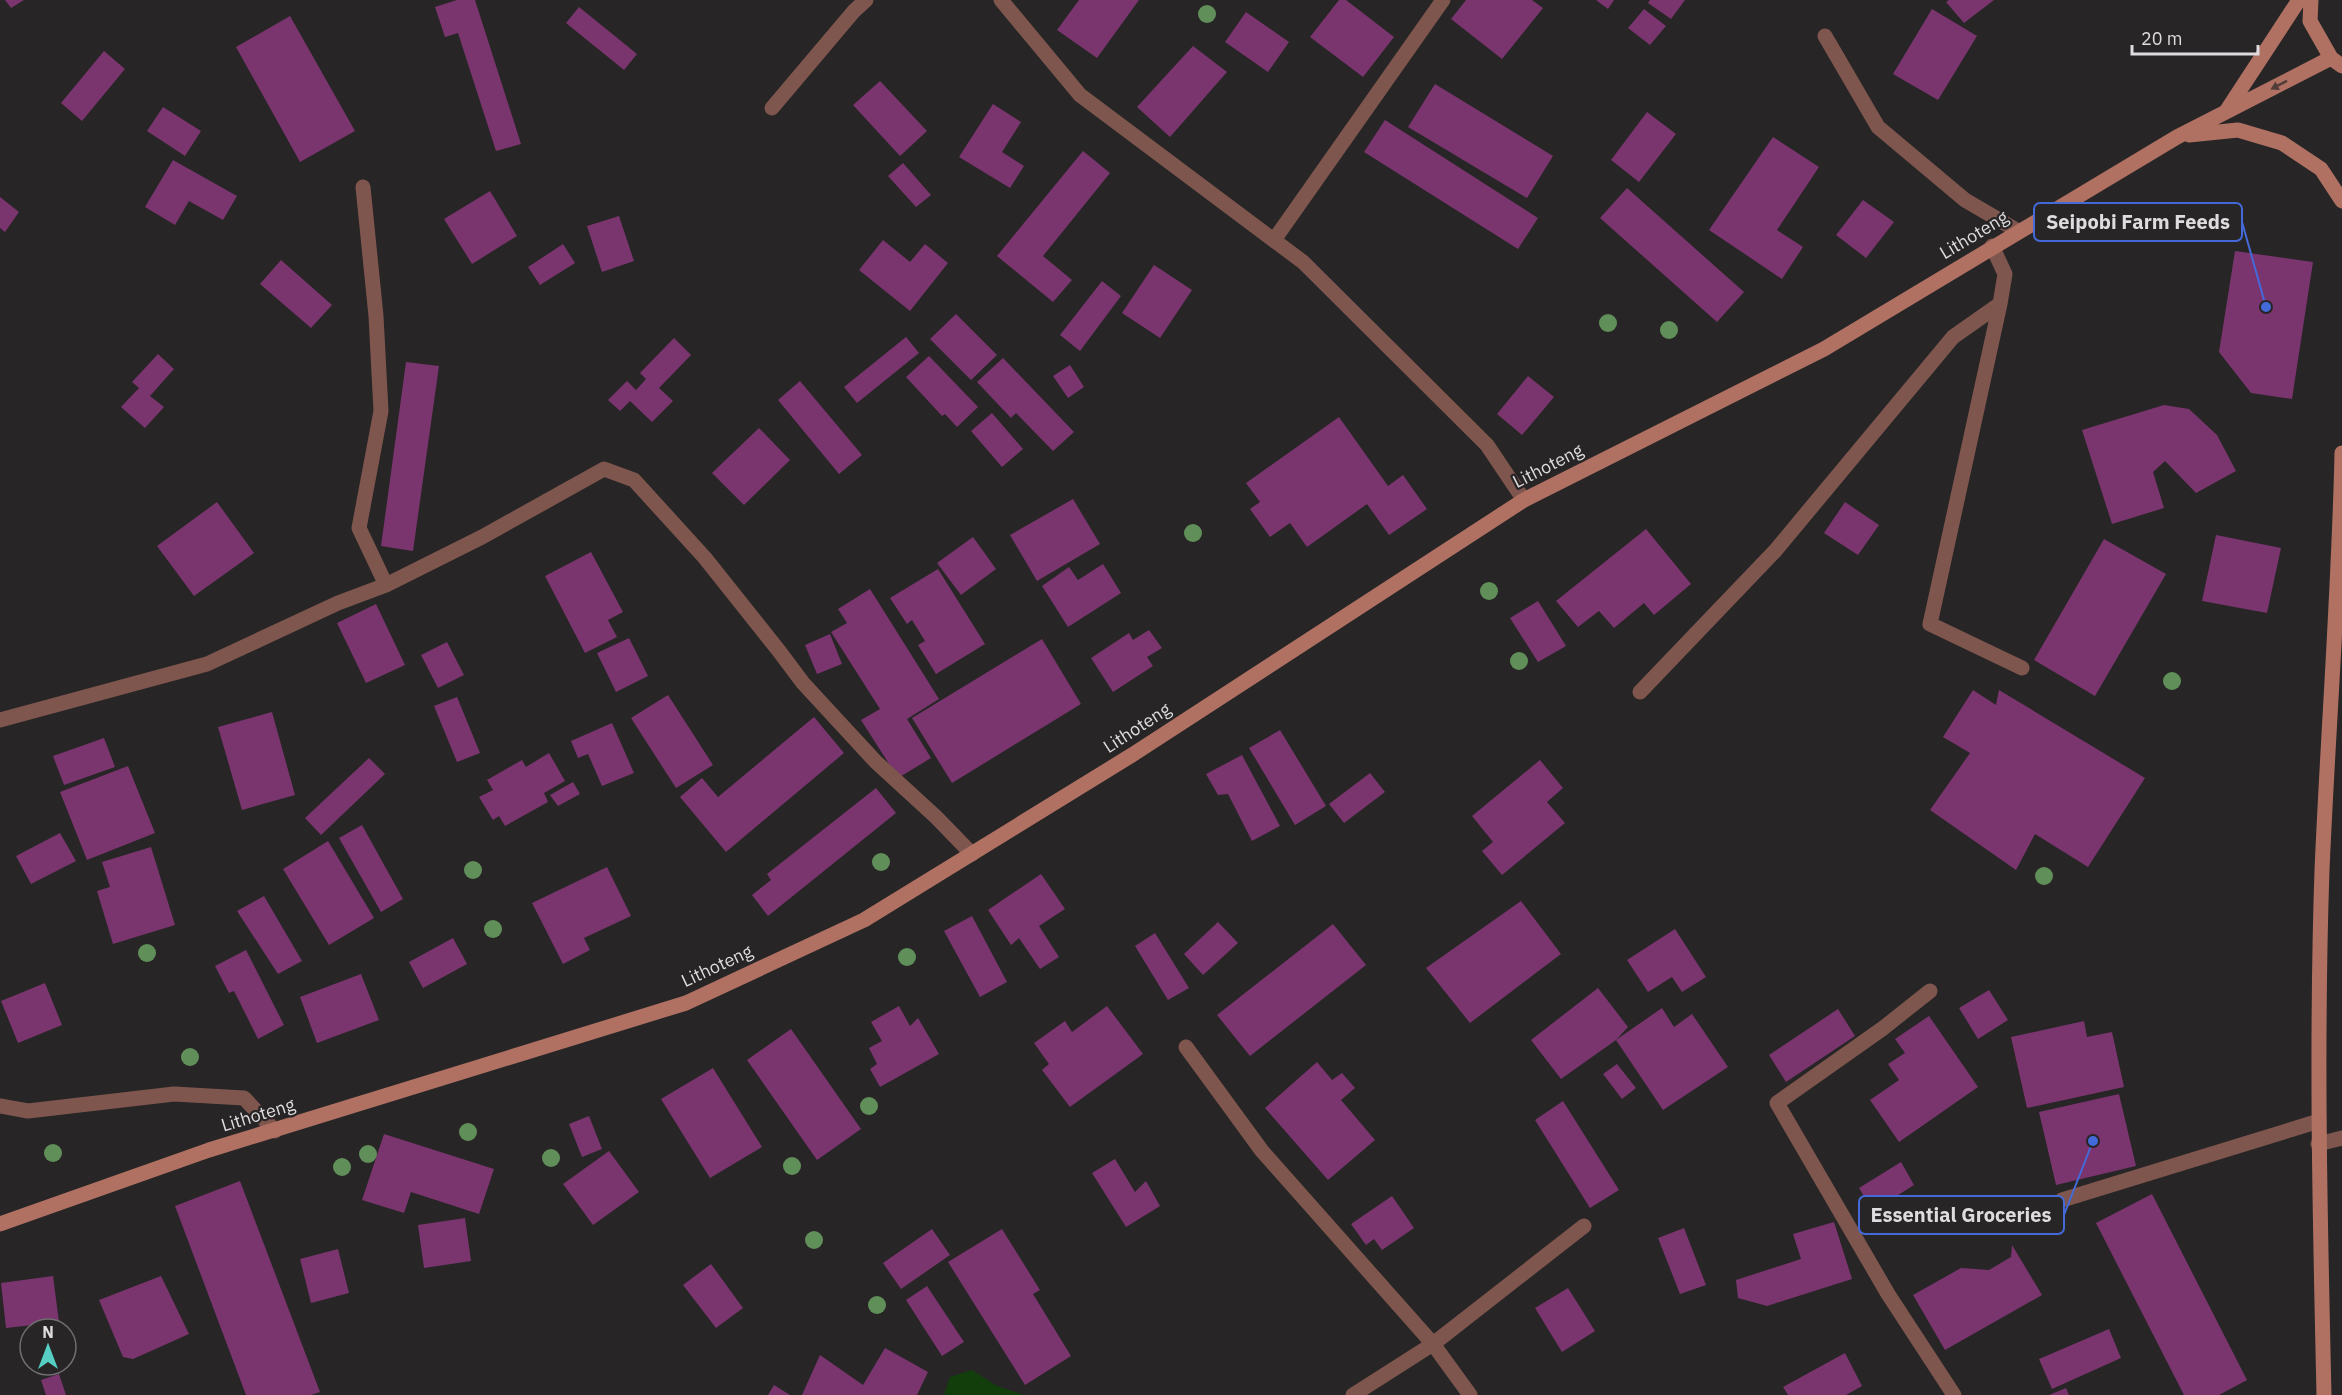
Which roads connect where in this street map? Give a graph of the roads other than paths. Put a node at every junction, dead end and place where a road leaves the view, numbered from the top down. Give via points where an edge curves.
1 (866, 0) edge
2 (1001, 0) edge
3 (1443, 0) edge
4 (2300, 0) edge
5 (2312, 0) edge
6 (1825, 36) dead end
7 (2336, 62) edge
8 (772, 108) dead end
9 (2225, 113) junction
10 (2177, 137) junction
11 (363, 187) dead end
12 (2342, 201) edge
13 (2018, 231) junction
14 (1274, 240) junction
15 (1992, 246) junction
16 (2000, 304) junction
17 (2342, 453) edge
18 (1524, 500) junction
19 (386, 585) junction
20 (2022, 668) dead end
21 (1640, 693) dead end
22 (0, 720) edge
23 (972, 854) junction
24 (1930, 991) dead end
25 (1186, 1047) dead end
26 (0, 1106) edge
27 (2319, 1121) junction
28 (275, 1131) junction
29 (2342, 1138) edge
30 (2318, 1144) junction
31 (2062, 1200) dead end
32 (0, 1224) edge
33 (1584, 1226) dead end
34 (1433, 1344) junction
35 (1353, 1395) edge
36 (1470, 1395) edge
37 (1954, 1395) edge
38 (2324, 1395) edge

1 - 8 street
2 - 14 street via 1080,95
3 - 14 street
4 - 9 main road
5 - 7 main road via 2310,21
6 - 13 street via 1878,127 1965,200
7 -> 9 main road, Lithoteng
9 - 10 main road, Lithoteng
10 - 12 main road via 2238,130 2282,143 2321,169
10 - 13 main road, Lithoteng
11 - 19 street via 381,411 359,528
13 - 15 main road, Lithoteng
14 - 18 street via 1303,262 1487,445
15 - 16 street via 2005,274
15 - 18 main road, Lithoteng via 1824,349
16 - 20 street via 1930,624
16 - 21 street via 1953,337 1775,550
17 - 27 main road via 2322,871
18 - 23 main road, Lithoteng via 1132,755
19 - 22 street via 207,664
19 - 23 street via 604,469 634,480 705,558 803,683 876,762
23 - 28 main road, Lithoteng via 864,920 686,1003
24 - 37 street via 1777,1103 1888,1294
25 - 34 street via 1262,1151
26 - 28 street via 28,1111 174,1094 244,1098
27 - 30 main road
27 - 31 street
28 - 32 main road, Lithoteng via 209,1150
29 - 30 street
30 - 38 main road
33 - 34 street
34 - 35 street
34 - 36 street

